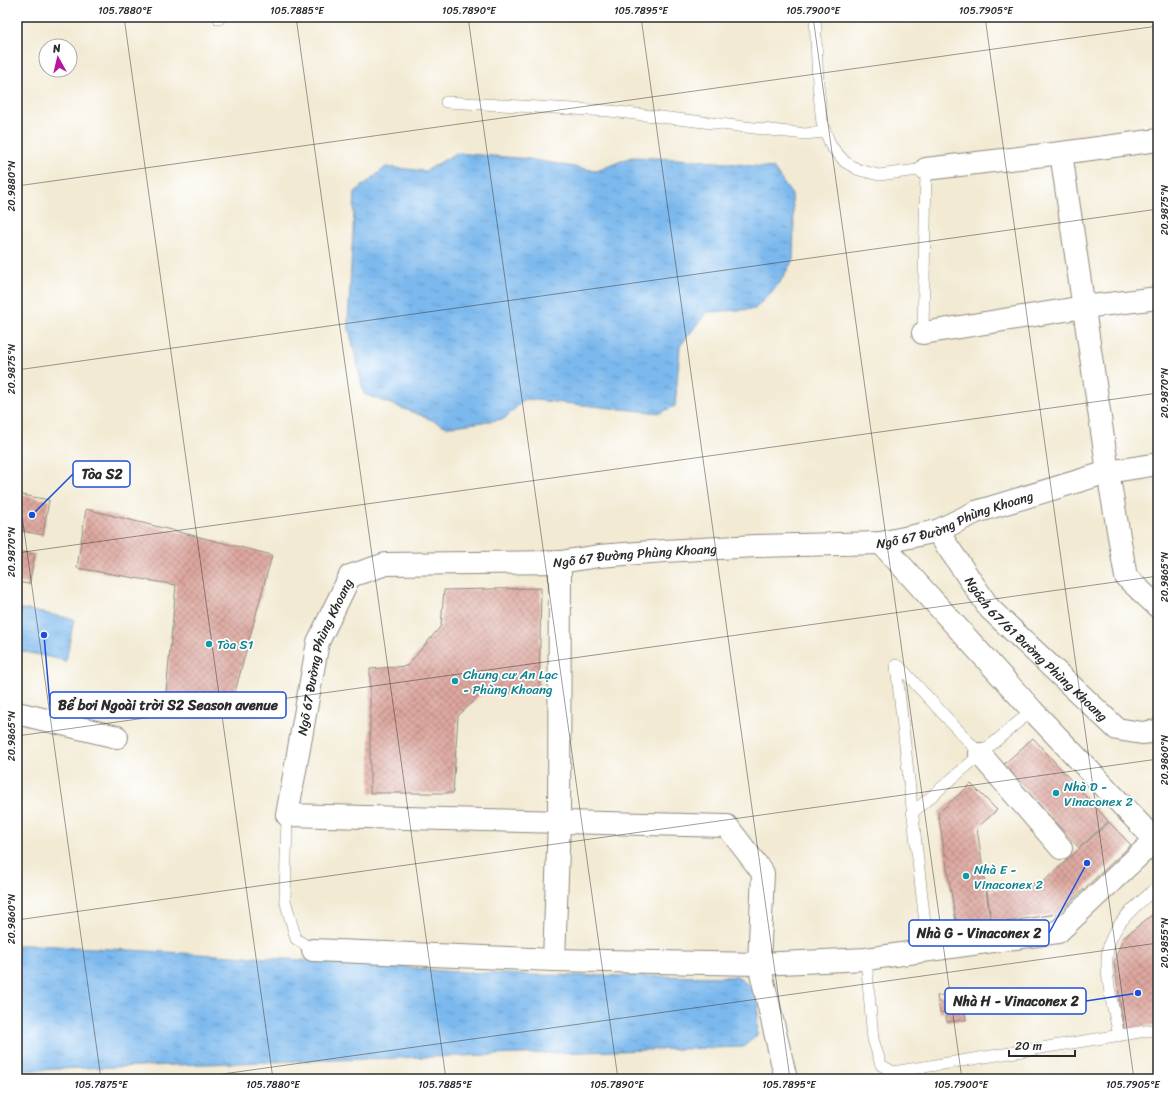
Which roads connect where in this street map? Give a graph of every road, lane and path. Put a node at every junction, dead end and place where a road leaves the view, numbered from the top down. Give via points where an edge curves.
1 (815, 17) edge
2 (446, 102) dead end
3 (824, 132) junction
4 (1158, 140) edge
5 (1061, 153) junction
6 (926, 169) junction
7 (1158, 298) edge
8 (1084, 307) junction
9 (923, 333) joint
10 (1158, 464) edge
11 (1108, 472) junction
12 (937, 531) junction
13 (882, 543) junction
14 (560, 562) junction
15 (1158, 607) edge
16 (1032, 710) junction
17 (17, 713) edge
18 (1158, 731) edge
19 (117, 736) dead end
20 (980, 754) junction
21 (912, 812) junction
22 (287, 815) junction
23 (559, 821) junction
24 (1157, 842) edge
25 (1061, 848) dead end
26 (1158, 886) edge
27 (313, 950) joint
28 (928, 950) junction
29 (866, 959) junction
30 (554, 960) junction
31 (759, 964) junction
32 (1158, 1029) edge
33 (1119, 1036) junction
34 (786, 1079) edge

1 - 3 lane via 818,84
2 - 3 lane via 610,111 805,134
3 - 6 lane via 831,146 845,162 859,170 879,175
4 - 5 street
5 - 6 street
5 - 8 street
6 - 9 lane
7 - 8 street
8 - 9 street
8 - 11 street
10 - 11 street, Ngõ 67 Đường Phùng Khoang
11 - 12 street, Ngõ 67 Đường Phùng Khoang via 976,512
11 - 15 street via 1126,577
12 - 13 street, Ngõ 67 Đường Phùng Khoang
12 - 18 street, Ngách 67/61 Đường Phùng Khoang via 990,609 1117,729 1142,733
13 - 14 street, Ngõ 67 Đường Phùng Khoang via 664,551
13 - 16 street
14 - 22 street, Ngõ 67 Đường Phùng Khoang via 386,564 350,576 318,642
14 - 23 street
16 - 20 lane
16 - 24 street
17 - 19 street
20 - 21 lane
20 - 21 lane via 896,666
20 - 25 street
21 - 28 lane
22 - 23 street
22 - 27 lane via 285,900 296,939
23 - 30 street
23 - 31 street via 727,826 763,873
24 - 28 street via 1058,932
26 - 33 lane via 1121,922 1111,939 1107,958 1108,980
27 - 30 street
28 - 29 street
29 - 31 street
29 - 33 lane via 873,1040 881,1065 893,1072
30 - 31 street
31 - 34 street
32 - 33 lane

